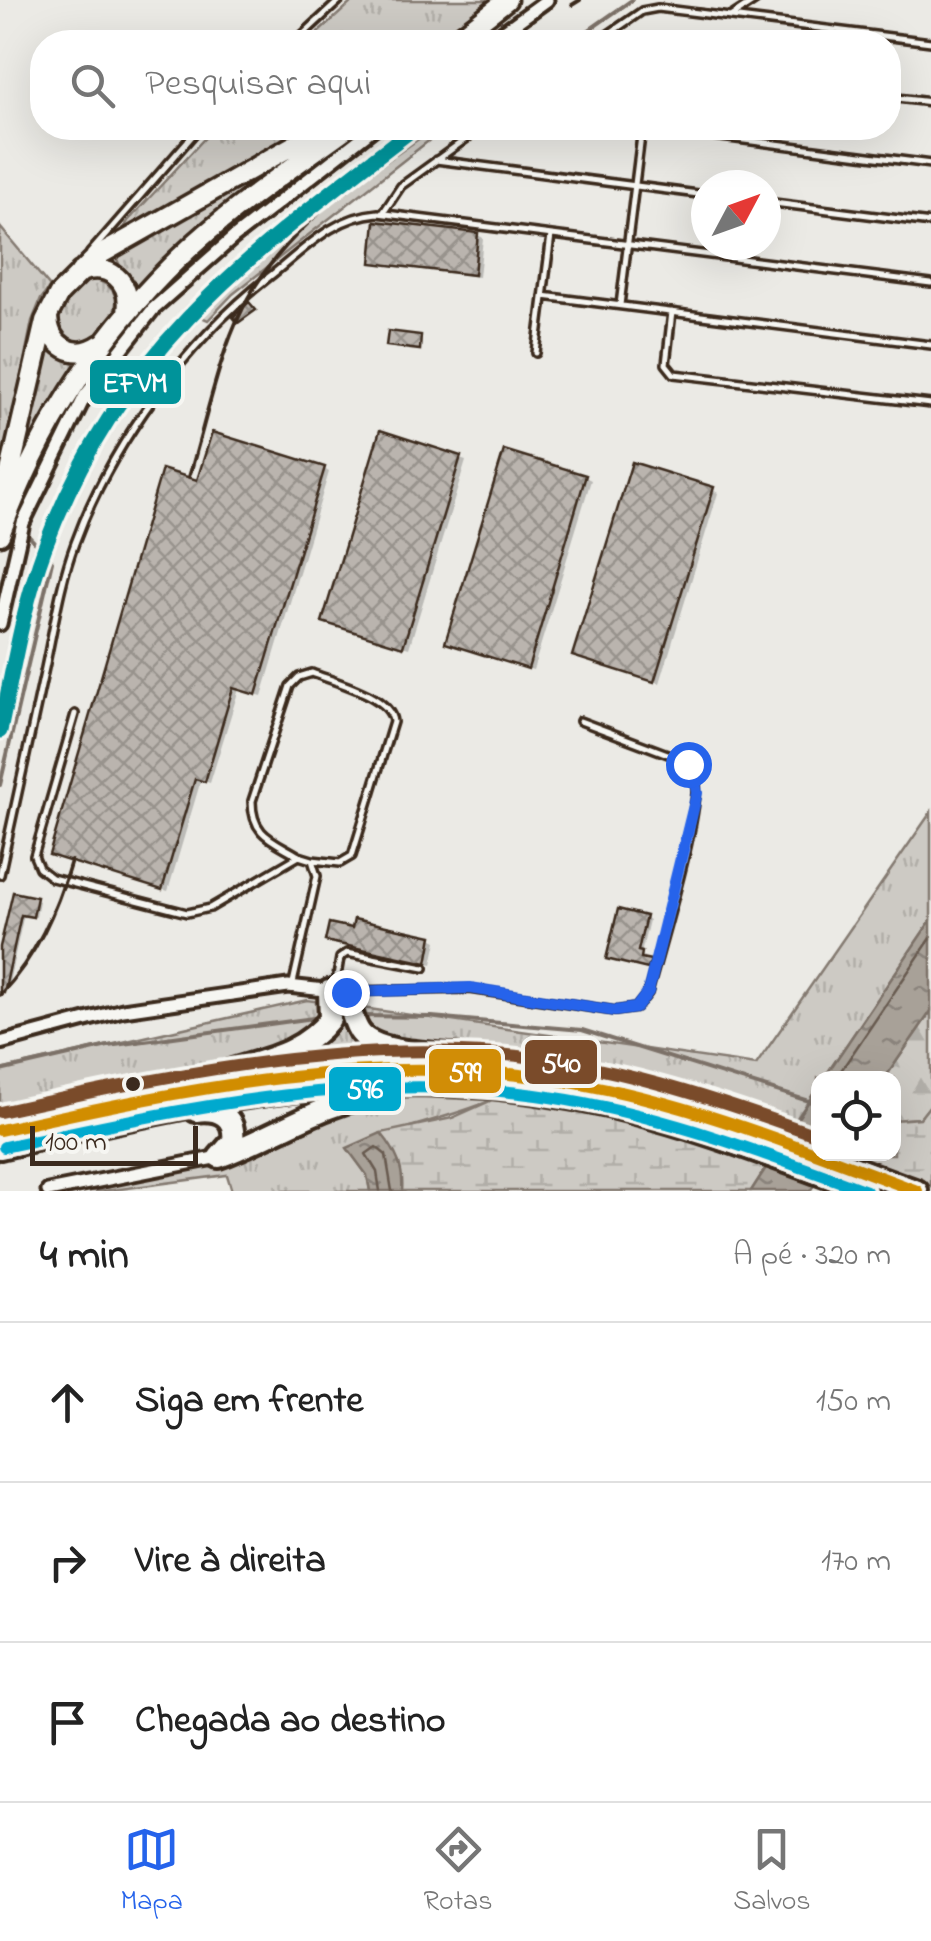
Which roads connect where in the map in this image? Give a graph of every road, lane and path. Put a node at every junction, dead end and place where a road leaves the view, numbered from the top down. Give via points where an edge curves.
1 (340, 0) edge
2 (507, 0) edge
3 (547, 0) edge
4 (756, 0) edge
5 (730, 17) junction
6 (307, 30) edge
7 (468, 30) edge
8 (506, 30) edge
9 (615, 30) edge
10 (835, 30) edge
11 (901, 38) edge
12 (931, 42) edge
13 (901, 98) edge
14 (931, 102) edge
15 (189, 140) edge
16 (301, 140) edge
17 (331, 140) edge
18 (359, 140) edge
19 (464, 140) edge
20 (641, 140) edge
21 (744, 140) edge
22 (436, 160) junction
23 (931, 164) edge
24 (635, 186) junction
25 (691, 193) edge
26 (781, 204) edge
27 (383, 214) junction
28 (931, 224) edge
29 (550, 235) junction
30 (102, 245) junction
31 (627, 245) junction
32 (112, 273) junction
33 (70, 280) junction
34 (931, 284) edge
35 (544, 296) junction
36 (620, 305) junction
37 (128, 312) junction
38 (672, 312) junction
39 (48, 315) junction
40 (105, 340) junction
41 (931, 345) edge
42 (536, 353) dead end
43 (931, 404) edge
44 (23, 523) junction
45 (1, 525) edge
46 (0, 624) edge
47 (75, 714) dead end
48 (580, 721) dead end
49 (300, 856) junction
50 (312, 860) junction
51 (0, 875) edge
52 (424, 968) dead end
53 (292, 986) junction
54 (336, 991) junction
55 (0, 1043) edge
56 (514, 1074) junction
57 (453, 1084) junction
58 (173, 1100) junction
59 (715, 1128) junction
60 (0, 1130) edge
61 (0, 1148) edge
62 (220, 1156) junction
63 (869, 1183) edge
64 (48, 1191) edge
65 (917, 1191) edge

1 - 6 lane
2 - 7 main road
3 - 8 street
4 - 5 lane
5 - 9 lane via 647,8
5 - 10 lane
11 - 12 lane
13 - 14 lane
15 - 30 lane
16 - 30 main road
17 - 37 main road via 197,242
18 - 44 street via 154,308 85,396
19 - 22 lane
20 - 24 lane
21 - 23 lane
22 - 24 lane
22 - 27 lane via 396,191
24 - 25 lane
24 - 31 lane
26 - 28 lane
27 - 29 lane
27 - 51 lane via 332,226 244,297 182,360 133,430 69,560
29 - 31 lane
29 - 35 lane
30 - 32 lane
30 - 33 main road
31 - 34 lane
31 - 36 lane
32 - 33 main road via 90,269
32 - 37 main road via 127,290
33 - 39 main road
35 - 36 lane
35 - 42 lane
36 - 38 lane
37 - 40 main road
38 - 41 lane
38 - 43 lane via 666,364 674,374
39 - 40 main road via 51,336 67,350 88,352
39 - 45 main road
40 - 45 main road via 48,428
44 - 45 street
44 - 46 street
47 - 49 lane via 34,856 52,878 186,913 210,908
48 - 54 lane via 674,756 694,775 697,793 686,844 648,992 636,1008 615,1011 470,988
49 - 50 lane
49 - 50 lane via 261,833 252,821 252,801 290,686 312,673 382,702 393,722 352,856 340,863
50 - 53 lane via 317,876
52 - 54 lane via 347,953 340,958
53 - 54 street
53 - 55 street via 124,1010
54 - 56 highway via 368,1041 474,1057
54 - 58 highway via 330,1019 297,1050
56 - 58 highway via 382,1068 264,1077
56 - 59 highway via 587,1085
57 - 58 highway via 325,1085
57 - 59 highway
57 - 62 highway via 348,1100
58 - 60 highway
58 - 61 highway
58 - 62 highway via 228,1118 233,1141
59 - 63 highway
62 - 64 street
63 - 65 highway

